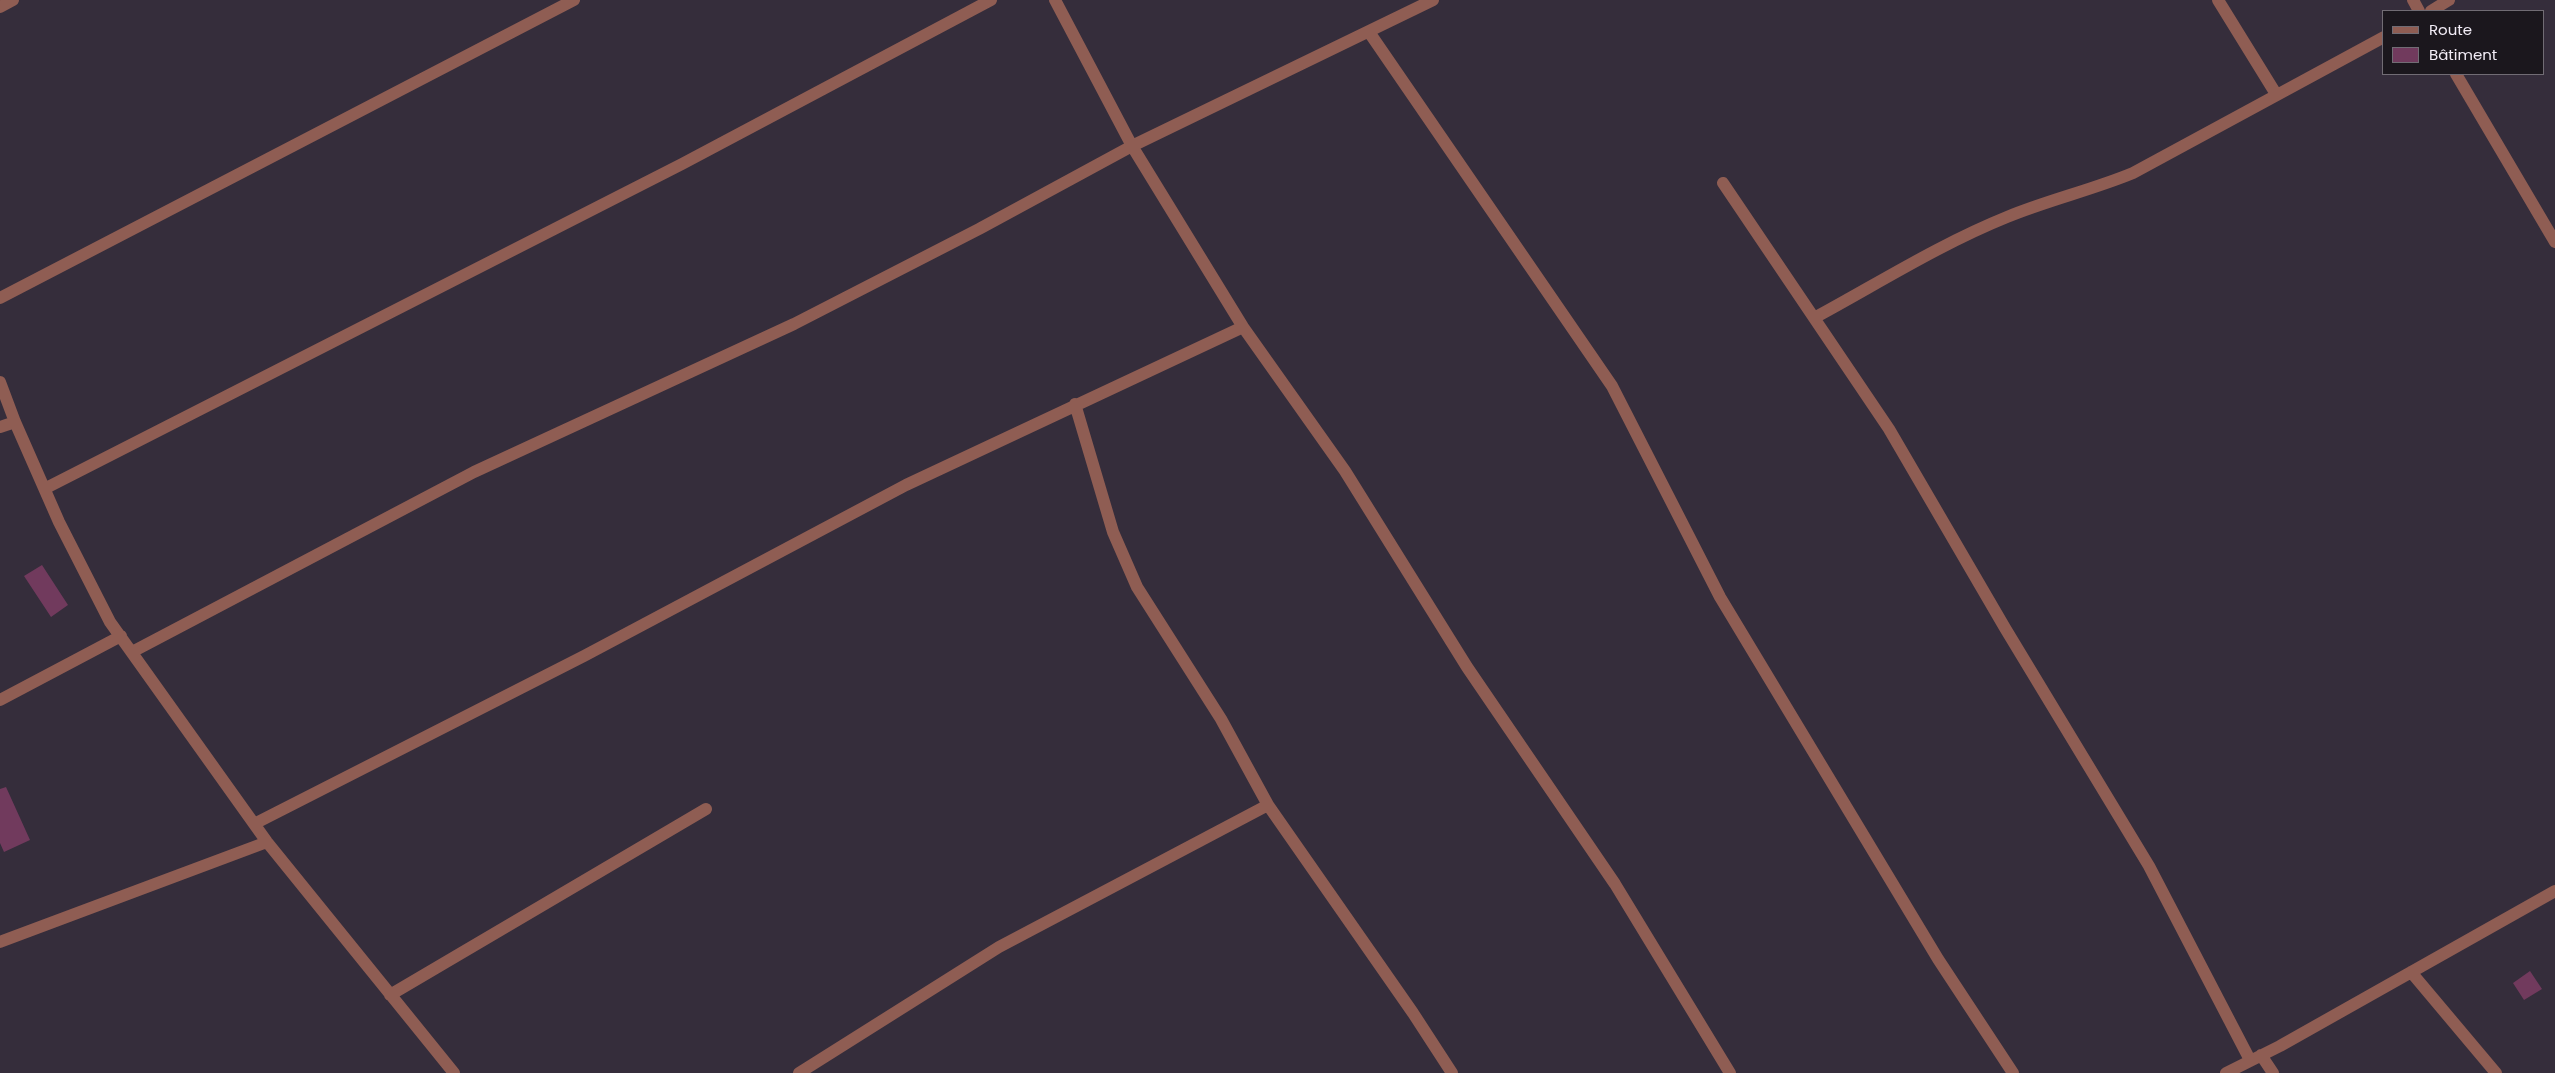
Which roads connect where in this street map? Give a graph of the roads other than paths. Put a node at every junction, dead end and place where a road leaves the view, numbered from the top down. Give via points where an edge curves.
1 (13, 0) edge
2 (574, 0) edge
3 (991, 0) edge
4 (1055, 0) edge
5 (1433, 0) edge
6 (2218, 0) edge
7 (2449, 0) edge
8 (551, 5) edge
9 (0, 7) edge
10 (2433, 10) edge
11 (1368, 32) junction
12 (2382, 38) edge
13 (2457, 75) edge
14 (2276, 94) junction
15 (1132, 146) junction
16 (1722, 184) dead end
17 (2555, 242) edge
18 (0, 298) edge
19 (1814, 318) junction
20 (1243, 327) junction
21 (0, 382) edge
22 (1075, 404) junction
23 (15, 422) junction
24 (0, 427) edge
25 (46, 488) junction
26 (121, 636) junction
27 (132, 652) junction
28 (0, 700) edge
29 (1268, 805) junction
30 (706, 809) dead end
31 (254, 824) junction
32 (267, 842) junction
33 (2555, 891) edge
34 (0, 942) edge
35 (2411, 972) junction
36 (390, 995) junction
37 (2256, 1058) junction
38 (454, 1073) edge
39 (799, 1073) edge
40 (1452, 1073) edge
41 (1730, 1073) edge
42 (2013, 1073) edge
43 (2226, 1073) edge
44 (2273, 1073) edge
45 (2496, 1073) edge

1 - 9 street
2 - 8 street
3 - 25 street via 682,164
4 - 15 street
5 - 11 street
6 - 14 street
7 - 10 street
8 - 18 street
11 - 15 street
11 - 42 street via 1612,386 1720,597 1938,960
12 - 14 street
13 - 17 street
14 - 19 street via 2133,173 2094,190 2007,217
15 - 20 street
15 - 27 street via 794,324 474,472
16 - 19 street
19 - 37 street via 1889,429 2149,866
20 - 22 street
20 - 41 street via 1345,471 1467,667 1615,884
21 - 23 street
22 - 29 street via 1113,532 1137,587 1220,719
22 - 31 street via 906,485 584,656
23 - 24 street
23 - 25 street
25 - 26 street via 59,522 110,622
26 - 27 street
26 - 28 street
27 - 31 street
29 - 39 street via 1000,947
29 - 40 street
30 - 36 street
31 - 32 street
32 - 34 street
32 - 36 street
33 - 35 street
35 - 37 street
35 - 45 street
36 - 38 street
37 - 43 street
37 - 44 street

